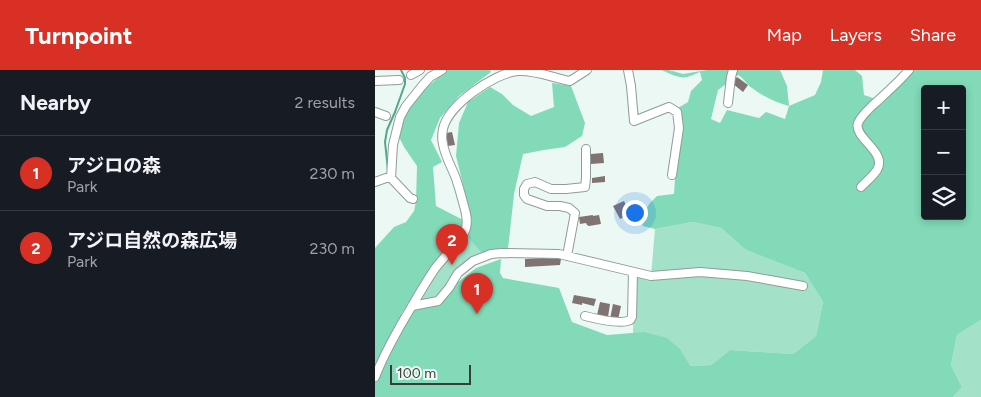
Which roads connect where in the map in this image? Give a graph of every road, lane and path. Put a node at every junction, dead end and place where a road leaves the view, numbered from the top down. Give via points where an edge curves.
1 (420, 70) edge
2 (442, 70) edge
3 (587, 70) edge
4 (628, 70) edge
5 (733, 70) edge
6 (909, 70) edge
7 (411, 76) dead end
8 (399, 80) dead end
9 (375, 81) edge
10 (728, 103) dead end
11 (375, 112) edge
12 (386, 116) dead end
13 (586, 149) dead end
14 (672, 175) dead end
15 (391, 178) junction
16 (375, 182) edge
17 (861, 187) dead end
18 (413, 199) dead end
19 (567, 256) junction
20 (633, 272) junction
21 (803, 286) dead end
22 (411, 306) junction
23 (585, 316) dead end
24 (375, 377) edge

1 - 7 street
2 - 15 street via 422,86 400,117 393,146
3 - 22 street via 570,81 538,72 508,73 482,85 451,113 443,129 443,143 456,178 467,218 466,226
4 - 14 street via 634,121 669,107 677,112 679,128
5 - 10 street
6 - 17 street via 864,114 858,124 861,135 879,159 877,170
8 - 9 street
11 - 12 street
13 - 19 street via 585,187 551,189 535,182 527,184 524,189 527,199 547,206 569,208 575,213
15 - 16 street
15 - 18 street
19 - 20 street
19 - 22 street via 491,254 473,261 458,273 438,301
20 - 21 street via 651,276 700,272 730,274
20 - 23 street via 632,317 629,321
22 - 24 street

